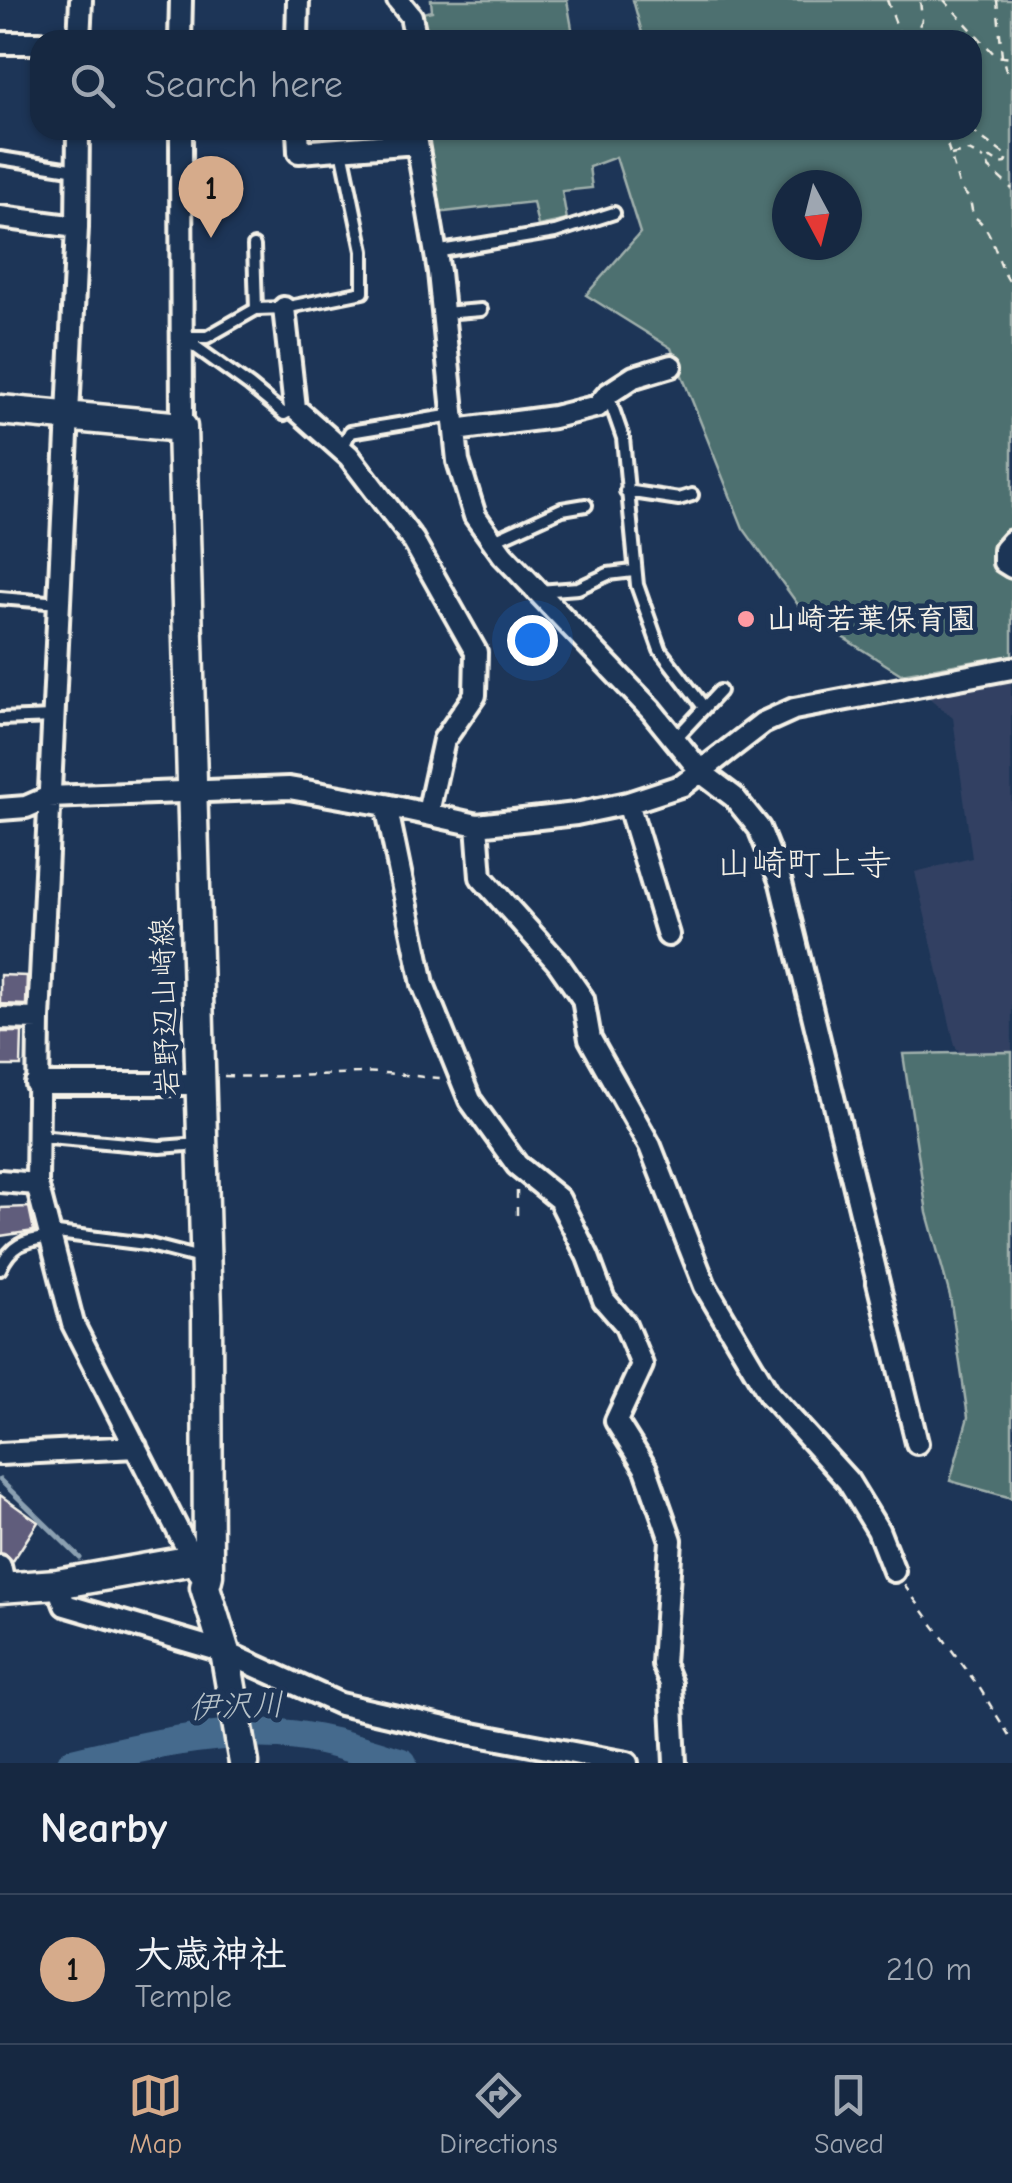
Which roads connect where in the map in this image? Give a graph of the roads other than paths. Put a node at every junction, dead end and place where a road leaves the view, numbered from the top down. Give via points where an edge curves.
1 (82, 0) edge
2 (181, 0) edge
3 (298, 0) edge
4 (398, 0) edge
5 (80, 30) edge
6 (180, 30) edge
7 (297, 30) edge
8 (414, 30) edge
9 (0, 43) edge
10 (30, 43) edge
11 (78, 140) edge
12 (180, 140) edge
13 (298, 140) edge
14 (390, 140) edge
15 (423, 140) edge
16 (342, 149) junction
17 (0, 158) edge
18 (78, 170) junction
19 (614, 213) dead end
20 (0, 218) edge
21 (77, 227) junction
22 (254, 246) dead end
23 (435, 252) junction
24 (284, 308) junction
25 (256, 309) junction
26 (481, 310) dead end
27 (443, 314) junction
28 (182, 338) junction
29 (671, 366) dead end
30 (608, 394) junction
31 (294, 408) junction
32 (0, 410) edge
33 (68, 416) junction
34 (454, 423) junction
35 (182, 427) junction
36 (341, 450) junction
37 (626, 490) junction
38 (692, 495) dead end
39 (586, 504) dead end
40 (493, 541) junction
41 (1012, 542) edge
42 (1012, 567) edge
43 (633, 570) junction
44 (539, 592) junction
45 (0, 598) edge
46 (59, 603) junction
47 (1012, 668) edge
48 (720, 691) dead end
49 (704, 706) junction
50 (53, 716) junction
51 (0, 719) edge
52 (675, 739) junction
53 (702, 772) junction
54 (190, 791) junction
55 (49, 797) junction
56 (628, 803) junction
57 (386, 804) junction
58 (0, 809) edge
59 (428, 813) junction
60 (478, 826) junction
61 (668, 934) dead end
62 (0, 1018) edge
63 (39, 1020) junction
64 (200, 1080) junction
65 (36, 1084) junction
66 (37, 1136) junction
67 (202, 1144) junction
68 (0, 1181) edge
69 (37, 1184) junction
70 (49, 1234) junction
71 (205, 1260) junction
72 (0, 1269) edge
73 (917, 1443) dead end
74 (136, 1447) junction
75 (0, 1454) edge
76 (193, 1560) junction
77 (894, 1571) road end
78 (2, 1581) edge
79 (57, 1584) junction
80 (205, 1587) junction
81 (225, 1652) junction
82 (244, 1763) edge
83 (627, 1763) edge
84 (675, 1763) edge

1 - 5 street
2 - 6 street
3 - 7 street
4 - 8 street
9 - 10 street
11 - 18 street
12 - 28 street
13 - 16 street via 299,152
14 - 16 street
15 - 23 street
16 - 24 lane via 364,250 363,292
17 - 18 lane
18 - 21 street
19 - 23 lane via 556,232
20 - 21 street
21 - 33 street
22 - 25 lane
23 - 27 street
24 - 25 lane
24 - 31 street
25 - 28 lane via 207,337
26 - 27 lane
27 - 34 street
28 - 31 lane via 284,414
28 - 35 street
29 - 30 street
30 - 34 street via 598,406 554,417
30 - 37 lane via 623,438
31 - 36 street
32 - 33 main road
33 - 35 main road
33 - 46 street
34 - 36 lane via 350,432
34 - 40 street via 475,516
35 - 54 main road, 岩野辺山崎線
36 - 59 street via 413,540 476,652 475,695 444,740
37 - 38 lane
37 - 43 lane
39 - 40 lane
40 - 44 street
41 - 42 street via 1004,550 1004,562
43 - 44 lane
43 - 49 lane via 660,650
44 - 52 street
45 - 46 lane
46 - 50 street
47 - 53 street via 794,709
48 - 49 lane
49 - 52 lane
50 - 51 lane
50 - 55 street
52 - 53 street
53 - 56 street via 684,785
53 - 73 street via 759,828 780,883
54 - 55 street
54 - 57 street via 289,788
54 - 64 main road, 岩野辺山崎線
55 - 58 street via 26,808
55 - 63 street
56 - 60 street
56 - 61 street
57 - 59 street
57 - 84 street via 422,984 470,1100 517,1165 559,1199 604,1300 625,1324 642,1364 616,1421 646,1469 671,1540 663,1664 671,1684
59 - 60 street
60 - 77 street via 481,877 582,998 590,1038 650,1146 705,1286 769,1394 848,1481
62 - 63 street
63 - 65 street
64 - 65 street
64 - 67 main road, 岩野辺山崎線
65 - 66 street
66 - 67 lane via 160,1147
66 - 69 street
67 - 71 main road, 岩野辺山崎線
68 - 69 street
69 - 70 street
70 - 71 lane via 146,1244
70 - 72 lane via 19,1242
70 - 74 street via 72,1324
71 - 80 main road, 岩野辺山崎線
74 - 75 street
74 - 76 street
76 - 79 main road
76 - 80 street
78 - 79 main road
79 - 81 street via 66,1605
80 - 81 main road, 岩野辺山崎線
81 - 82 main road, 岩野辺山崎線
81 - 83 street via 340,1704

